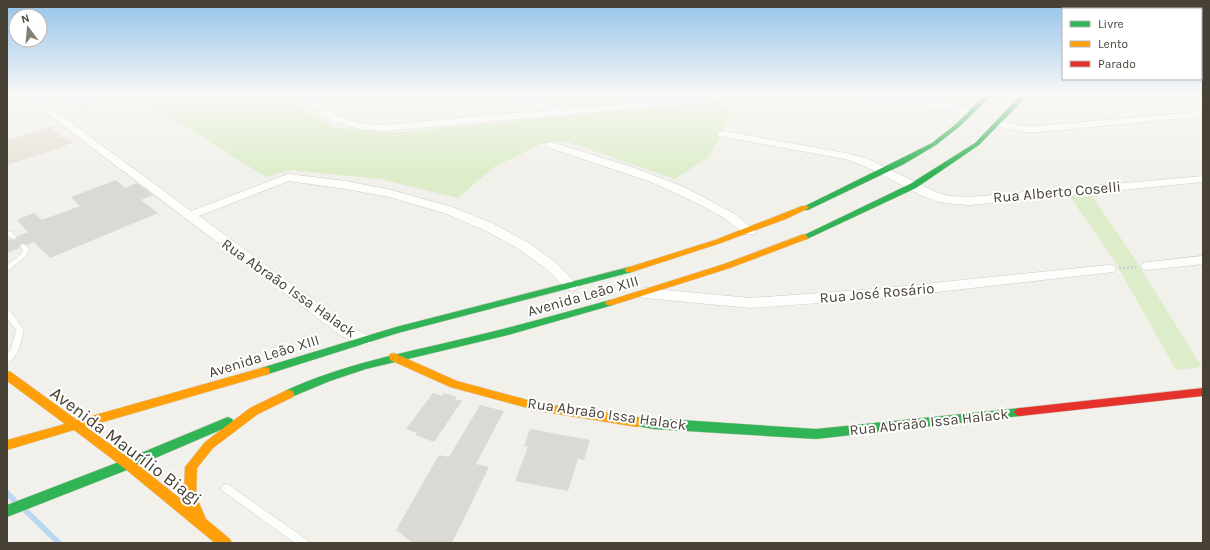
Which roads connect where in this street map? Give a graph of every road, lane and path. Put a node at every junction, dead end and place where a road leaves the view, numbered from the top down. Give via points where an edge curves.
1 (63, 122) edge
2 (342, 122) edge
3 (455, 122) edge
4 (961, 122) edge
5 (1120, 122) edge
6 (997, 123) joint
7 (723, 134) dead end
8 (551, 145) dead end
9 (884, 171) junction
10 (1203, 178) edge
11 (914, 186) junction
12 (189, 216) junction
13 (750, 231) junction
14 (7, 233) edge
15 (14, 237) dead end
16 (23, 246) dead end
17 (1203, 260) edge
18 (1148, 266) joint
19 (7, 268) edge
20 (1109, 269) joint
21 (572, 286) junction
22 (645, 293) junction
23 (7, 313) edge
24 (364, 340) junction
25 (396, 358) junction
26 (7, 360) edge
27 (7, 375) edge
28 (1203, 392) edge
29 (254, 411) junction
30 (74, 424) junction
31 (7, 445) edge
32 (128, 464) junction
33 (226, 488) dead end
34 (7, 511) edge
35 (200, 523) junction
36 (225, 543) edge
37 (302, 543) edge

1 - 12 street, Rua Abraão Issa Halack
2 - 3 street via 356,126 383,128
4 - 9 main road, Avenida Leão XIII via 934,143
5 - 6 street via 1038,129
6 - 11 main road, Avenida Leão XIII via 977,144
7 - 9 street, Rua Alberto Coselli via 846,156
8 - 13 street via 667,185 734,218
9 - 11 street, Rua Alberto Coselli
9 - 13 main road, Avenida Leão XIII via 808,208
10 - 11 street, Rua Alberto Coselli via 970,200 948,200
11 - 22 main road, Avenida Leão XIII via 790,243
12 - 21 street via 288,176 346,185 392,194 448,210 489,227 524,246 550,265
12 - 24 street, Rua Abraão Issa Halack via 345,330
13 - 21 main road, Avenida Leão XIII
14 - 15 lane
16 - 19 lane via 26,250 24,255
17 - 18 street
18 - 20 path
20 - 22 street, Rua José Rosário via 875,294 750,303
21 - 24 main road, Avenida Leão XIII
22 - 25 main road, Avenida Leão XIII via 532,326
23 - 26 lane via 20,330 15,350
24 - 25 main road, Rua Abraão Issa Halack
24 - 30 main road, Avenida Leão XIII via 143,407
25 - 28 main road, Rua Abraão Issa Halack via 454,384 539,407 653,424 816,434
25 - 29 main road, Avenida Leão XIII via 346,370 310,383
27 - 30 main road, Avenida Maurílio Biagi
29 - 32 main road
29 - 35 main road, Avenida Leão XIII via 209,445 191,467 190,496
30 - 31 main road, Avenida Leão XIII
30 - 32 main road, Avenida Maurílio Biagi
32 - 34 main road
32 - 35 main road, Avenida Maurílio Biagi
33 - 37 lane
35 - 36 main road, Avenida Maurílio Biagi

